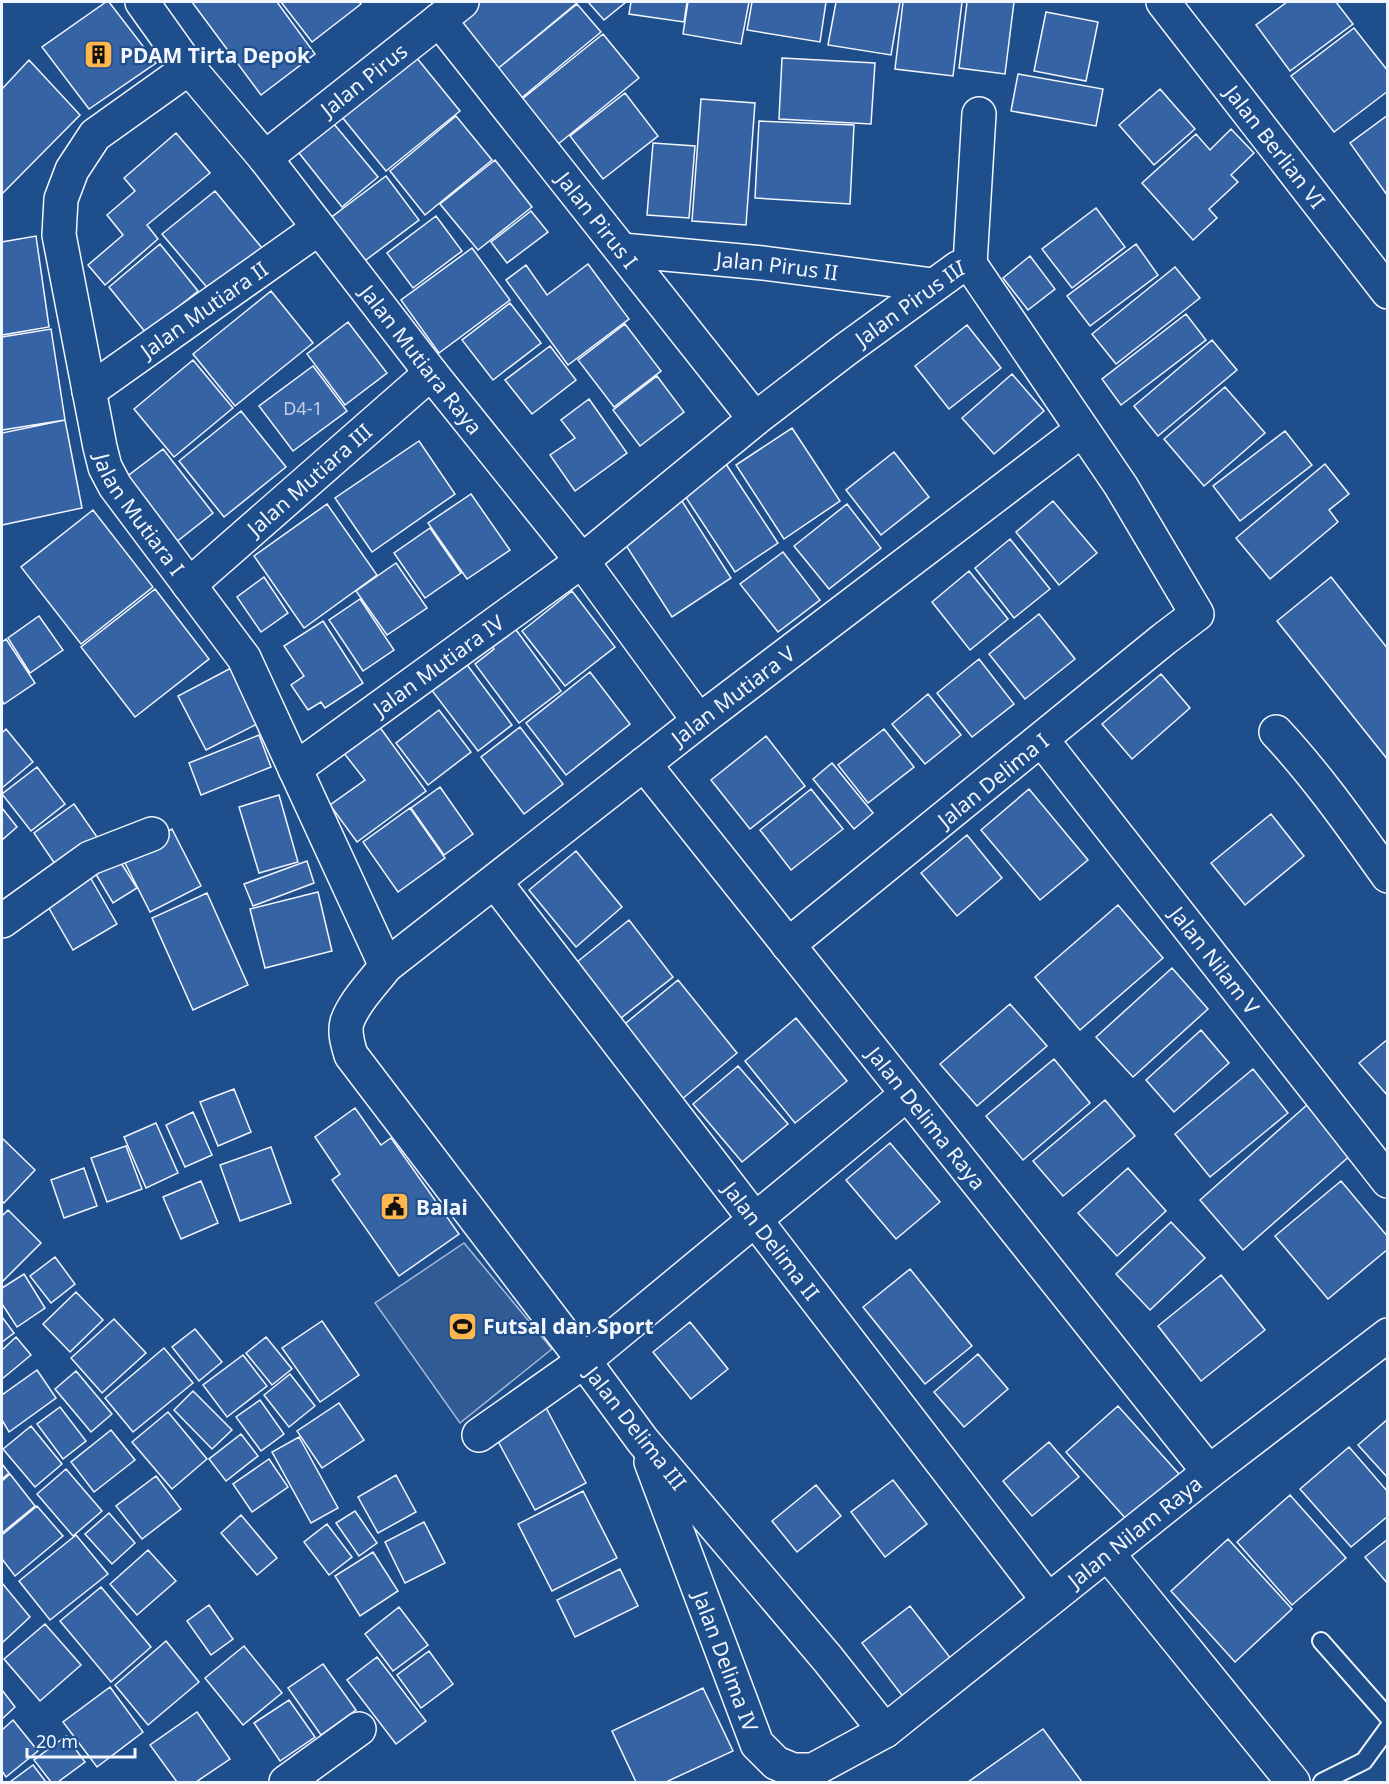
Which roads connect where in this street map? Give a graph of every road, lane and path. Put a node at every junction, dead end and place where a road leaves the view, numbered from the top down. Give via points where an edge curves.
1 (141, 2) edge
2 (1163, 2) edge
3 (451, 11) edge
4 (189, 68) junction
5 (979, 114) dead end
6 (266, 159) junction
7 (319, 228) junction
8 (622, 250) junction
9 (970, 264) junction
10 (933, 285) junction
11 (1388, 292) edge
12 (431, 373) junction
13 (89, 391) junction
14 (755, 419) junction
15 (1082, 430) junction
16 (582, 561) junction
17 (189, 585) junction
18 (1197, 614) joint
19 (699, 721) junction
20 (1276, 732) dead end
21 (1042, 740) junction
22 (644, 764) junction
23 (295, 769) junction
24 (152, 834) dead end
25 (1388, 876) edge
26 (495, 882) junction
27 (2, 921) edge
28 (788, 945) junction
29 (386, 966) junction
30 (907, 1094) junction
31 (1388, 1181) edge
32 (755, 1219) junction
33 (1388, 1335) edge
34 (584, 1361) junction
35 (479, 1435) dead end
36 (643, 1441) junction
37 (1209, 1472) junction
38 (1108, 1554) junction
39 (1048, 1600) junction
40 (1321, 1641) dead end
41 (1388, 1717) edge
42 (1388, 1728) edge
43 (359, 1729) dead end
44 (885, 1731) junction
45 (286, 1782) edge
46 (1293, 1782) edge
47 (1322, 1782) edge

1 - 4 street, Jalan Mutiara Raya
2 - 11 street, Jalan Berlian VI
3 - 6 street, Jalan Pirus
3 - 8 street, Jalan Pirus I
4 - 6 street, Jalan Mutiara Raya
4 - 13 street, Jalan Mutiara I via 95,135 72,170 62,199 59,235
5 - 9 street
6 - 7 street, Jalan Mutiara Raya
7 - 12 street, Jalan Mutiara Raya
7 - 13 street, Jalan Mutiara II
8 - 10 street, Jalan Pirus II
8 - 14 street, Jalan Pirus I
9 - 10 street, Jalan Pirus III
9 - 15 street, Jalan Pirus III
10 - 14 street, Jalan Pirus III
12 - 16 street, Jalan Mutiara Raya
12 - 17 street, Jalan Mutiara III
13 - 17 street, Jalan Mutiara I via 105,467
14 - 16 street, Jalan Pirus III
15 - 18 street, Jalan Pirus III via 1121,486
15 - 19 street, Jalan Mutiara V
16 - 19 street, Jalan Mutiara Raya
16 - 23 street, Jalan Mutiara IV
17 - 23 street, Jalan Mutiara I via 244,658
18 - 21 street, Jalan Delima I
19 - 22 street, Jalan Mutiara V
20 - 25 street via 1335,802
21 - 28 street, Jalan Delima I
21 - 31 street, Jalan Nilam V
22 - 26 street, Jalan Mutiara V
22 - 28 street, Jalan Delima Raya
23 - 29 street, Jalan Mutiara I
24 - 27 street via 90,858
26 - 29 street, Jalan Mutiara V
26 - 32 street, Jalan Delima II
28 - 30 street, Jalan Delima Raya
29 - 34 street, Jalan Delima III via 346,1023 351,1055
30 - 32 street
30 - 37 street, Jalan Delima Raya
32 - 34 street
32 - 39 street, Jalan Delima II
33 - 37 street, Jalan Nilam Raya
34 - 35 street
34 - 36 street, Jalan Delima III
36 - 44 street, Jalan Delima III
36 - 44 street, Jalan Delima IV via 757,1744 776,1763 793,1770 813,1770
37 - 38 street, Jalan Nilam Raya
38 - 39 street, Jalan Nilam Raya
38 - 46 street
39 - 44 street, Jalan Nilam Raya
40 - 41 lane
42 - 47 lane via 1364,1761
43 - 45 street

